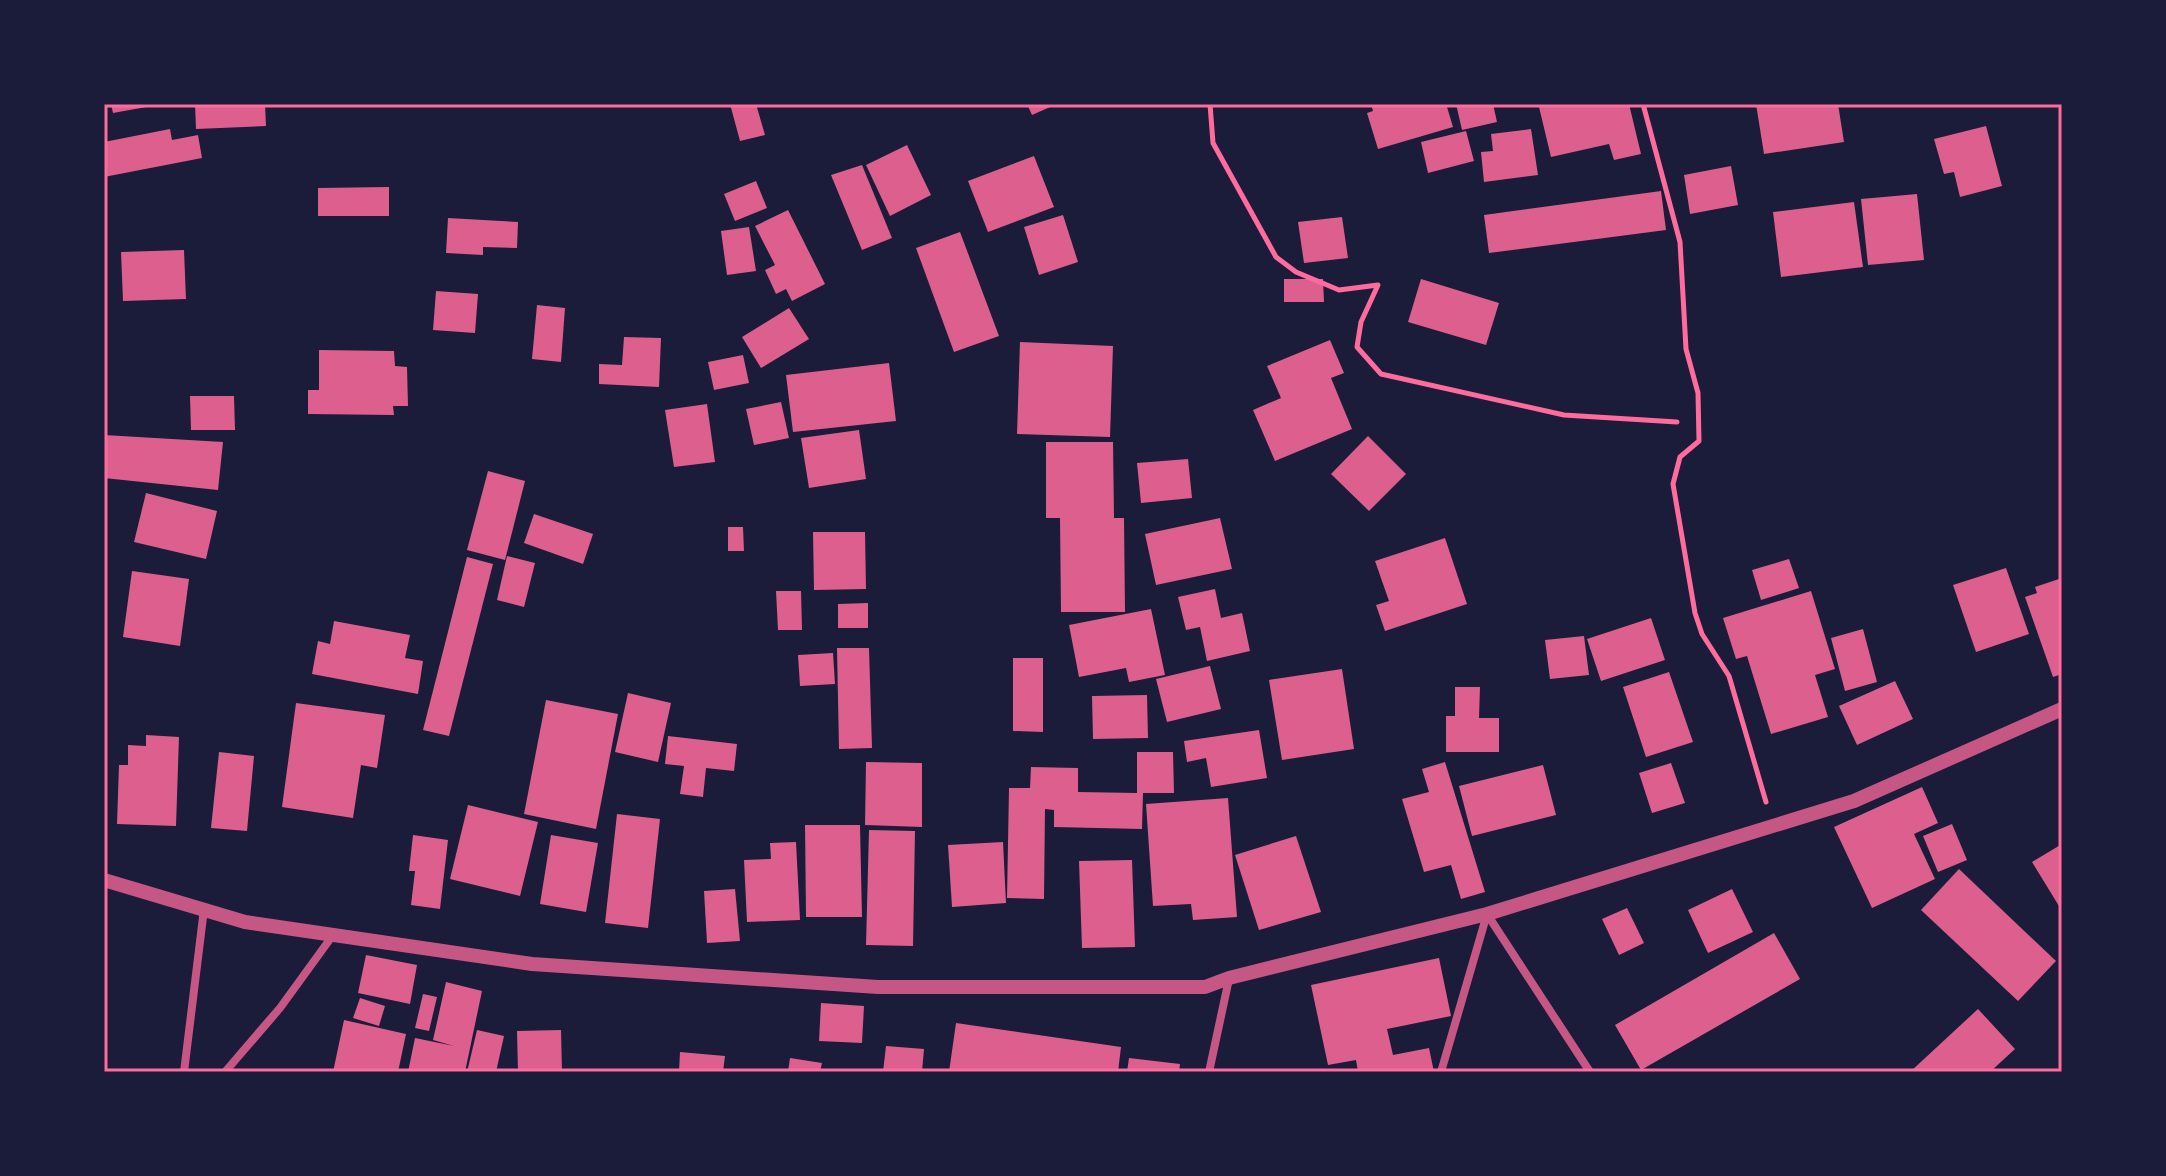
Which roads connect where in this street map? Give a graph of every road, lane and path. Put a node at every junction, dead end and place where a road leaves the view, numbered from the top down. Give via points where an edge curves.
1 (1210, 104) edge
2 (1643, 104) edge
3 (1677, 422) dead end
4 (2062, 709) edge
5 (1768, 807) dead end
6 (104, 880) edge
7 (204, 909) junction
8 (1487, 914) junction
9 (333, 935) junction
10 (1229, 978) junction
11 (184, 1072) edge
12 (225, 1072) edge
13 (1209, 1072) edge
14 (1441, 1072) edge
15 (1590, 1072) edge

1 - 3 path via 1213,143 1276,257 1296,272 1339,290 1378,285 1361,322 1357,347 1381,374 1564,415
2 - 5 path via 1680,242 1686,349 1698,393 1699,441 1680,457 1673,484 1680,527 1699,624 1729,676
4 - 8 street via 1854,801
6 - 7 street
7 - 9 street via 245,922
7 - 11 street
8 - 10 street
8 - 14 street
8 - 15 street
9 - 10 street via 532,964 878,987 1205,987
9 - 12 street
10 - 13 street

